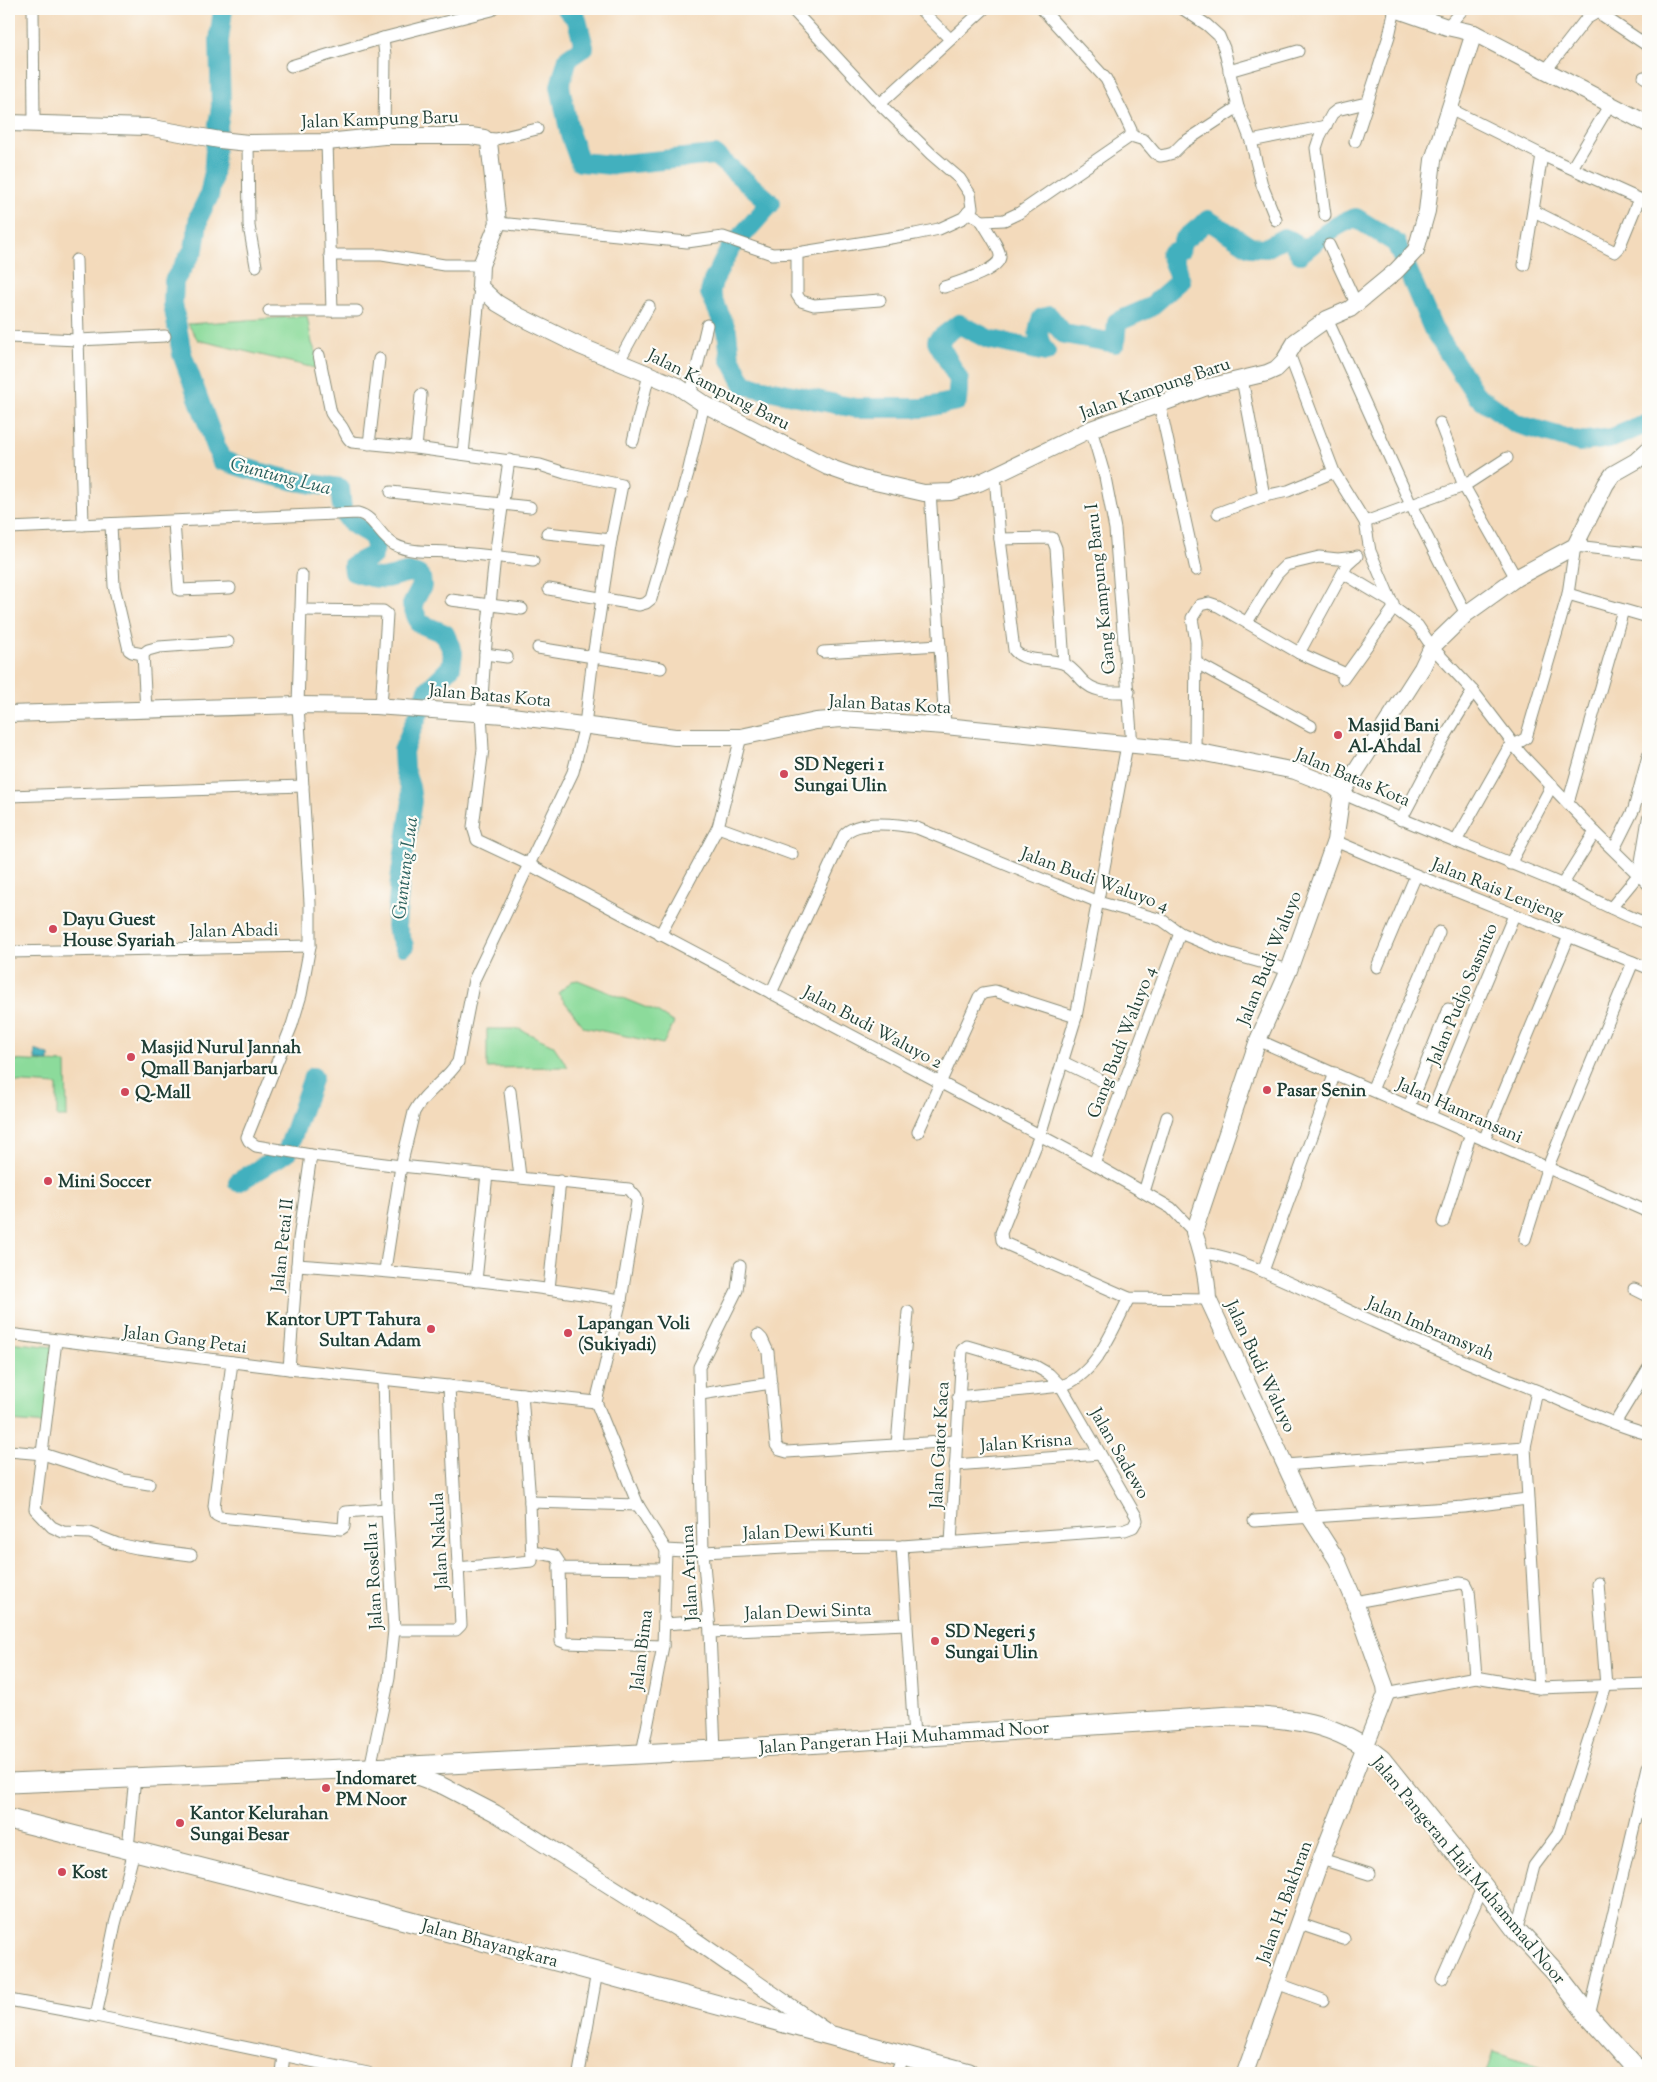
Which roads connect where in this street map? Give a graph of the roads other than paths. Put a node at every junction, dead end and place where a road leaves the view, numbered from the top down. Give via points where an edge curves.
1 (33, 9) edge
2 (792, 9) edge
3 (920, 9) edge
4 (984, 9) edge
5 (1042, 9) edge
6 (1183, 9) edge
7 (1395, 9) edge
8 (1463, 9) edge
9 (492, 10) dead end
10 (1600, 10) edge
11 (1447, 27) junction
12 (1474, 33) junction
13 (383, 38) junction
14 (950, 39) junction
15 (1648, 46) edge
16 (1298, 51) dead end
17 (291, 66) dead end
18 (1546, 70) junction
19 (1229, 71) junction
20 (1366, 103) junction
21 (880, 104) junction
22 (1610, 104) junction
23 (1238, 107) junction
24 (1450, 109) junction
25 (9, 122) edge
26 (34, 122) junction
27 (1648, 124) edge
28 (1326, 126) junction
29 (537, 128) dead end
30 (384, 136) junction
31 (1131, 136) junction
32 (484, 138) junction
33 (1251, 141) junction
34 (327, 142) junction
35 (1355, 142) dead end
36 (248, 143) junction
37 (1542, 155) junction
38 (1572, 168) junction
39 (1644, 201) edge
40 (1534, 211) junction
41 (968, 212) junction
42 (1325, 215) dead end
43 (1276, 220) dead end
44 (982, 221) junction
45 (498, 223) junction
46 (1329, 245) dead end
47 (797, 253) junction
48 (330, 255) junction
49 (76, 260) dead end
50 (481, 265) junction
51 (1524, 265) dead end
52 (256, 266) dead end
53 (480, 286) junction
54 (944, 287) dead end
55 (880, 300) dead end
56 (1356, 303) junction
57 (649, 306) dead end
58 (269, 311) dead end
59 (332, 311) junction
60 (356, 311) dead end
61 (1327, 319) junction
62 (706, 326) dead end
63 (165, 336) dead end
64 (9, 337) edge
65 (78, 340) junction
66 (1288, 351) junction
67 (319, 355) dead end
68 (379, 359) dead end
69 (618, 361) junction
70 (649, 374) junction
71 (1242, 379) junction
72 (421, 395) dead end
73 (697, 398) junction
74 (1160, 406) junction
75 (1440, 422) dead end
76 (1091, 429) junction
77 (633, 440) dead end
78 (369, 444) junction
79 (416, 448) junction
80 (1648, 450) edge
81 (463, 454) junction
82 (1507, 458) dead end
83 (509, 460) junction
84 (1334, 472) junction
85 (995, 476) junction
86 (1464, 486) junction
87 (930, 491) junction
88 (391, 492) dead end
89 (1264, 496) junction
90 (503, 504) junction
91 (1411, 506) junction
92 (530, 507) dead end
93 (1218, 513) dead end
94 (174, 522) junction
95 (1364, 522) junction
96 (110, 524) junction
97 (83, 525) junction
98 (9, 528) edge
99 (547, 533) dead end
100 (611, 540) junction
101 (1000, 540) junction
102 (1575, 546) junction
103 (1370, 551) junction
104 (1648, 554) edge
105 (495, 556) junction
106 (1356, 557) junction
107 (533, 561) dead end
108 (1196, 570) dead end
109 (1343, 572) junction
110 (302, 575) dead end
111 (1516, 578) junction
112 (230, 588) dead end
113 (549, 589) dead end
114 (1568, 594) junction
115 (602, 598) junction
116 (451, 600) dead end
117 (490, 605) junction
118 (1394, 606) junction
119 (301, 610) junction
120 (522, 610) dead end
121 (1623, 610) junction
122 (1466, 614) junction
123 (1648, 614) edge
124 (1247, 622) junction
125 (228, 642) dead end
126 (940, 645) junction
127 (1432, 647) junction
128 (538, 648) dead end
129 (823, 652) dead end
130 (1299, 653) junction
131 (144, 654) junction
132 (485, 654) junction
133 (507, 657) dead end
134 (593, 657) junction
135 (1195, 662) junction
136 (1064, 663) junction
137 (661, 668) dead end
138 (1473, 691) junction
139 (1129, 692) junction
140 (298, 705) junction
141 (381, 706) junction
142 (146, 711) junction
143 (480, 713) junction
144 (9, 714) edge
145 (585, 725) junction
146 (945, 726) junction
147 (1311, 726) dead end
148 (741, 737) junction
149 (1515, 745) junction
150 (1129, 746) junction
151 (1195, 751) junction
152 (1648, 756) edge
153 (1552, 785) junction
154 (303, 786) junction
155 (1342, 793) junction
156 (9, 796) edge
157 (1568, 803) junction
158 (1401, 820) junction
159 (1648, 821) edge
160 (718, 826) junction
161 (1595, 832) junction
162 (1335, 841) junction
163 (1456, 841) junction
164 (1614, 849) junction
165 (792, 854) dead end
166 (528, 864) junction
167 (1510, 864) junction
168 (1640, 870) junction
169 (1416, 875) junction
170 (1648, 884) edge
171 (1562, 885) junction
172 (1098, 902) junction
173 (1611, 908) junction
174 (1514, 914) junction
175 (1648, 924) edge
176 (1439, 932) dead end
177 (1180, 933) junction
178 (660, 935) junction
179 (1569, 936) junction
180 (310, 946) junction
181 (9, 952) edge
182 (1633, 962) junction
183 (1377, 967) dead end
184 (1648, 968) edge
185 (1289, 970) junction
186 (770, 993) junction
187 (1448, 1009) dead end
188 (1076, 1017) junction
189 (1258, 1040) junction
190 (1063, 1062) junction
191 (1335, 1073) junction
192 (940, 1082) junction
193 (1121, 1090) junction
194 (1372, 1090) junction
195 (510, 1091) dead end
196 (1409, 1106) junction
197 (1430, 1116) junction
198 (1167, 1117) dead end
199 (918, 1132) dead end
200 (1471, 1134) junction
201 (1040, 1135) junction
202 (1484, 1140) junction
203 (311, 1155) junction
204 (1094, 1164) junction
205 (401, 1166) junction
206 (1547, 1169) junction
207 (487, 1174) junction
208 (520, 1177) junction
209 (560, 1181) junction
210 (1144, 1192) junction
211 (1648, 1212) edge
212 (1443, 1222) dead end
213 (1194, 1232) junction
214 (1525, 1239) dead end
215 (1202, 1254) junction
216 (297, 1265) junction
217 (740, 1266) dead end
218 (385, 1270) junction
219 (1263, 1271) junction
220 (476, 1281) junction
221 (549, 1288) junction
222 (1634, 1289) dead end
223 (1648, 1296) edge
224 (1129, 1298) junction
225 (1208, 1299) junction
226 (621, 1300) junction
227 (908, 1312) dead end
228 (9, 1334) edge
229 (758, 1335) dead end
230 (56, 1341) junction
231 (962, 1350) joint
232 (232, 1362) junction
233 (1648, 1369) edge
234 (289, 1370) junction
235 (384, 1380) junction
236 (771, 1383) junction
237 (449, 1386) junction
238 (1061, 1386) junction
239 (1537, 1391) junction
240 (522, 1394) junction
241 (701, 1394) junction
242 (958, 1396) junction
243 (596, 1402) junction
244 (1615, 1423) junction
245 (1648, 1434) edge
246 (956, 1441) junction
247 (896, 1445) junction
248 (1525, 1448) junction
249 (9, 1451) edge
250 (43, 1454) junction
251 (1100, 1454) junction
252 (955, 1465) junction
253 (1285, 1465) junction
254 (149, 1484) dead end
255 (1527, 1499) junction
256 (530, 1502) junction
257 (638, 1505) junction
258 (387, 1509) junction
259 (1309, 1516) junction
260 (1254, 1521) dead end
261 (951, 1543) junction
262 (902, 1546) junction
263 (666, 1550) junction
264 (533, 1552) junction
265 (703, 1552) junction
266 (191, 1555) dead end
267 (457, 1568) junction
268 (559, 1568) junction
269 (665, 1569) junction
270 (1598, 1583) dead end
271 (1355, 1602) junction
272 (664, 1624) junction
273 (907, 1624) junction
274 (709, 1627) junction
275 (394, 1630) junction
276 (663, 1646) junction
277 (1476, 1677) junction
278 (1648, 1684) edge
279 (1606, 1686) junction
280 (1539, 1688) junction
281 (1386, 1694) junction
282 (914, 1736) junction
283 (1365, 1746) junction
284 (715, 1750) junction
285 (642, 1754) junction
286 (450, 1763) junction
287 (392, 1767) junction
288 (1648, 1767) edge
289 (370, 1768) junction
290 (135, 1777) junction
291 (9, 1783) edge
292 (443, 1786) junction
293 (9, 1819) edge
294 (131, 1850) junction
295 (1321, 1859) junction
296 (1369, 1874) dead end
297 (1483, 1886) junction
298 (1297, 1923) junction
299 (1517, 1931) junction
300 (1344, 1939) dead end
301 (597, 1972) junction
302 (1442, 1979) dead end
303 (1276, 1983) junction
304 (770, 1992) junction
305 (9, 2000) edge
306 (1323, 2000) dead end
307 (753, 2014) junction
308 (96, 2016) junction
309 (1589, 2016) junction
310 (833, 2036) junction
311 (284, 2055) junction
312 (903, 2056) junction
313 (337, 2070) edge
314 (282, 2073) edge
315 (368, 2073) edge
316 (579, 2073) edge
317 (896, 2073) edge
318 (969, 2073) edge
319 (1244, 2073) edge
320 (1640, 2073) edge

1 - 26 street
2 - 21 street
3 - 14 street
4 - 14 street
5 - 31 street via 1106,78
6 - 19 street via 1219,36
7 - 11 street
7 - 20 street
8 - 11 street
9 - 13 street
10 - 15 street
10 - 18 street via 1586,19
11 - 12 street
12 - 18 street
12 - 24 street
13 - 17 street
13 - 30 street
14 - 21 street
16 - 19 street
18 - 22 street
19 - 23 street
20 - 28 street via 1336,110
20 - 35 street
21 - 41 street via 960,179 970,194 972,208
22 - 27 street
22 - 38 street
23 - 31 street via 1166,155 1160,156 1144,140
23 - 33 street
24 - 37 street
24 - 56 street, Jalan Kampung Baru via 1433,160 1427,211 1416,250
25 - 26 street, Jalan Kampung Baru
26 - 36 street, Jalan Kampung Baru via 147,127
28 - 33 street
28 - 42 street via 1316,148
29 - 32 street via 496,139
30 - 32 street, Jalan Kampung Baru
30 - 34 street, Jalan Kampung Baru
31 - 44 street via 1019,213 1004,220
32 - 45 street via 489,142
33 - 43 street via 1262,185
34 - 36 street, Jalan Kampung Baru
34 - 48 street
36 - 52 street via 248,226
37 - 38 street
37 - 40 street
38 - 39 street
39 - 40 street via 1615,252
40 - 51 street
41 - 44 street
41 - 47 street via 963,218 939,229
44 - 54 street via 1000,255 999,262 972,278
45 - 47 street via 687,242 723,237 772,254
45 - 50 street
46 - 56 street
47 - 55 street via 796,295 801,302 814,305
48 - 50 street via 382,255 444,265
48 - 59 street
49 - 65 street
50 - 53 street
53 - 69 street, Jalan Kampung Baru via 497,303 519,316
53 - 81 street
56 - 61 street, Jalan Kampung Baru
57 - 69 street
58 - 59 street
59 - 60 street
61 - 66 street, Jalan Kampung Baru via 1296,341
61 - 91 street
62 - 73 street
63 - 65 street
64 - 65 street
65 - 97 street
66 - 71 street, Jalan Kampung Baru via 1276,369
66 - 84 street
67 - 78 street via 330,413 349,440
68 - 78 street
69 - 70 street, Jalan Kampung Baru
70 - 73 street, Jalan Kampung Baru
70 - 77 street
71 - 74 street, Jalan Kampung Baru via 1204,388
71 - 89 street
72 - 79 street
73 - 87 street, Jalan Kampung Baru via 828,467 888,486
73 - 115 street via 688,473 654,595 639,605
74 - 76 street, Jalan Kampung Baru
74 - 108 street
75 - 86 street
76 - 85 street, Jalan Kampung Baru
76 - 139 street, Gang Kampung Baru I via 1115,529
78 - 79 street
79 - 81 street
80 - 102 street via 1613,474
81 - 83 street
82 - 86 street
83 - 90 street
83 - 100 street via 622,485
84 - 89 street via 1288,491
84 - 95 street
85 - 87 street, Jalan Kampung Baru via 951,492
85 - 101 street
86 - 91 street
86 - 111 street
87 - 126 street
88 - 90 street
89 - 93 street
90 - 92 street
90 - 105 street
91 - 95 street
91 - 122 street
94 - 96 street
94 - 105 street via 364,514 395,545
94 - 112 street via 179,590
95 - 103 street
96 - 97 street
96 - 131 street via 114,586 127,646 132,652
97 - 98 street
99 - 100 street
100 - 115 street
101 - 136 street via 1014,650 1029,658
101 - 136 street via 1052,538 1056,548
102 - 104 street
102 - 111 street
102 - 114 street
103 - 106 street
103 - 118 street
105 - 107 street
105 - 117 street
106 - 109 street
106 - 124 street via 1319,557 1286,565
109 - 118 street
109 - 130 street
110 - 119 street
111 - 122 street
113 - 115 street
114 - 121 street
114 - 149 street via 1526,738
115 - 134 street
116 - 117 street
117 - 120 street
117 - 132 street
118 - 127 street via 1418,626
118 - 130 street via 1344,677
119 - 140 street
119 - 141 street via 386,612
121 - 123 street
121 - 157 street
122 - 127 street
124 - 130 street
124 - 135 street via 1218,606 1200,605 1192,618
125 - 131 street via 158,647
126 - 129 street
126 - 146 street
127 - 138 street
127 - 155 street via 1422,668
128 - 134 street
131 - 142 street
132 - 133 street
132 - 143 street
134 - 137 street
134 - 145 street
135 - 147 street
135 - 151 street
136 - 139 street via 1096,690
138 - 149 street
138 - 158 street
139 - 150 street, Gang Kampung Baru I
140 - 141 street, Jalan Batas Kota
140 - 142 street, Jalan Batas Kota
140 - 154 street
141 - 143 street, Jalan Batas Kota
142 - 144 street, Jalan Batas Kota
143 - 145 street, Jalan Batas Kota
143 - 166 street, Jalan Budi Waluyo 2 via 482,749 474,836
145 - 148 street, Jalan Batas Kota via 675,737
145 - 166 street via 573,772
146 - 148 street, Jalan Batas Kota via 833,720
146 - 150 street, Jalan Batas Kota
148 - 160 street
149 - 153 street
149 - 163 street via 1508,749
150 - 151 street, Jalan Batas Kota
150 - 172 street, Gang Kampung Baru I
151 - 155 street, Jalan Batas Kota via 1294,771 1333,786
152 - 164 street via 1634,809
153 - 157 street
153 - 167 street
154 - 156 street
154 - 180 street
155 - 158 street, Jalan Batas Kota
155 - 162 street, Jalan Budi Waluyo
157 - 161 street
158 - 163 street, Jalan Batas Kota
159 - 168 street
160 - 165 street
160 - 178 street
161 - 164 street
161 - 171 street
162 - 169 street, Jalan Rais Lenjeng
162 - 185 street, Jalan Budi Waluyo
163 - 167 street, Jalan Batas Kota
164 - 168 street
166 - 178 street, Jalan Budi Waluyo 2
166 - 205 street via 474,980 458,1062 414,1112
167 - 171 street, Jalan Batas Kota
168 - 170 street
168 - 173 street
169 - 174 street, Jalan Rais Lenjeng
169 - 183 street
171 - 173 street, Jalan Batas Kota
172 - 177 street, Jalan Budi Waluyo 4 via 1154,917
172 - 186 street, Jalan Budi Waluyo 4 via 917,828 889,824 859,826 844,835
172 - 188 street, Gang Kampung Baru I
173 - 175 street, Jalan Batas Kota
174 - 179 street, Jalan Rais Lenjeng
174 - 197 street, Jalan Pudjo Sasmito
176 - 194 street
177 - 185 street, Jalan Budi Waluyo 4 via 1228,953
177 - 193 street, Gang Budi Waluyo 4
178 - 186 street, Jalan Budi Waluyo 2
179 - 182 street, Jalan Rais Lenjeng
179 - 202 street
180 - 181 street, Jalan Abadi
180 - 203 street via 292,1025 247,1137 256,1146
182 - 184 street, Jalan Rais Lenjeng
182 - 206 street
185 - 189 street, Jalan Budi Waluyo
186 - 192 street, Jalan Budi Waluyo 2
187 - 196 street
188 - 190 street, Gang Kampung Baru I
188 - 192 street via 995,991 983,993
189 - 191 street, Jalan Hamransani
189 - 213 street, Jalan Budi Waluyo
190 - 193 street
190 - 201 street, Gang Kampung Baru I
191 - 194 street, Jalan Hamransani
191 - 219 street
192 - 199 street
192 - 201 street, Jalan Budi Waluyo 2
193 - 204 street, Gang Budi Waluyo 4
194 - 196 street, Jalan Hamransani
195 - 208 street
196 - 197 street, Jalan Hamransani
197 - 200 street, Jalan Hamransani
198 - 210 street
200 - 202 street, Jalan Hamransani
200 - 212 street
201 - 204 street, Jalan Budi Waluyo 2
201 - 224 street, Gang Kampung Baru I via 1001,1232 1002,1240
202 - 206 street, Jalan Hamransani
203 - 205 street
203 - 216 street, Jalan Petai II
204 - 210 street, Jalan Budi Waluyo 2
205 - 207 street
205 - 218 street
206 - 211 street, Jalan Hamransani
206 - 214 street
207 - 208 street
207 - 220 street
208 - 209 street
209 - 221 street
209 - 226 street via 629,1189 636,1197
210 - 213 street, Jalan Budi Waluyo 2 via 1171,1208
213 - 215 street, Jalan Budi Waluyo
215 - 219 street, Jalan Imbramsyah via 1214,1253
215 - 225 street, Jalan Budi Waluyo
216 - 218 street
216 - 234 street, Jalan Petai II
217 - 241 street, Jalan Arjuna via 737,1290 699,1367
218 - 220 street
219 - 239 street, Jalan Imbramsyah
220 - 221 street
221 - 226 street
222 - 223 street
224 - 225 street
224 - 238 street via 1097,1356 1076,1379
225 - 253 street, Jalan Budi Waluyo
226 - 243 street
227 - 247 street
228 - 230 street, Jalan Gang Petai
229 - 236 street via 766,1345
230 - 232 street, Jalan Gang Petai
230 - 250 street
231 - 238 street, Jalan Sadewo via 967,1346 1035,1366
231 - 242 street, Jalan Gatot Kaca
232 - 234 street, Jalan Gang Petai
232 - 258 street via 213,1510 216,1515 341,1529 345,1512
233 - 244 street
234 - 235 street, Jalan Gang Petai
235 - 237 street, Jalan Gang Petai
235 - 258 street, Jalan Rosella 1
236 - 241 street
236 - 247 street via 776,1445 780,1450
237 - 240 street, Jalan Gang Petai
237 - 267 street, Jalan Nakula
238 - 242 street
238 - 251 street, Jalan Sadewo
239 - 244 street, Jalan Imbramsyah
239 - 248 street
240 - 243 street, Jalan Gang Petai
240 - 256 street
241 - 265 street, Jalan Arjuna
242 - 246 street, Jalan Gatot Kaca
243 - 257 street
244 - 245 street, Jalan Imbramsyah
246 - 247 street
246 - 252 street, Jalan Gatot Kaca
248 - 253 street
248 - 255 street
249 - 250 street
250 - 254 street via 124,1480
250 - 266 street via 35,1509 52,1527 70,1534 95,1534 137,1548
251 - 252 street, Jalan Krisna
251 - 261 street, Jalan Sadewo via 1136,1516 1133,1527
252 - 261 street, Jalan Gatot Kaca
253 - 259 street, Jalan Budi Waluyo
255 - 259 street via 1464,1507
255 - 280 street
256 - 257 street
256 - 264 street
257 - 263 street
258 - 275 street, Jalan Rosella 1
259 - 260 street
259 - 271 street, Jalan Budi Waluyo via 1337,1560
261 - 262 street, Jalan Dewi Kunti
262 - 265 street, Jalan Dewi Kunti
262 - 273 street
263 - 265 street, Jalan Dewi Kunti
263 - 269 street, Jalan Bima
264 - 267 street via 530,1562
264 - 268 street via 555,1556
265 - 274 street, Jalan Arjuna
267 - 275 street, Jalan Nakula via 459,1629
268 - 269 street
268 - 276 street via 561,1642
269 - 272 street, Jalan Bima
270 - 279 street
271 - 277 street via 1466,1584
271 - 281 street, Jalan Budi Waluyo via 1383,1677
272 - 274 street, Jalan Dewi Sinta
272 - 276 street, Jalan Bima
273 - 274 street, Jalan Dewi Sinta
273 - 282 street
274 - 284 street, Jalan Arjuna
275 - 289 street, Jalan Rosella 1 via 390,1678
276 - 285 street, Jalan Bima
277 - 280 street
277 - 281 street
278 - 279 street
279 - 280 street
279 - 299 street via 1558,1834 1534,1866
281 - 283 street
282 - 283 main road, Jalan Pangeran Haji Muhammad Noor via 1232,1716 1280,1717 1340,1732
282 - 284 main road, Jalan Pangeran Haji Muhammad Noor
283 - 295 street, Jalan H. Bakhran
283 - 297 main road, Jalan Pangeran Haji Muhammad Noor via 1381,1759
284 - 285 main road, Jalan Pangeran Haji Muhammad Noor
285 - 286 main road, Jalan Pangeran Haji Muhammad Noor
286 - 287 main road, Jalan Pangeran Haji Muhammad Noor
286 - 292 street via 443,1770
287 - 289 main road, Jalan Pangeran Haji Muhammad Noor
287 - 292 street
288 - 309 street
289 - 290 main road, Jalan Pangeran Haji Muhammad Noor
290 - 291 main road, Jalan Pangeran Haji Muhammad Noor
290 - 294 street
292 - 304 street via 495,1813 683,1932
293 - 294 main road, Jalan Bhayangkara
294 - 301 main road, Jalan Bhayangkara
294 - 308 street
295 - 296 street
295 - 298 street, Jalan H. Bakhran
297 - 299 main road, Jalan Pangeran Haji Muhammad Noor
297 - 302 street
298 - 300 street
298 - 303 street, Jalan H. Bakhran
299 - 309 main road, Jalan Pangeran Haji Muhammad Noor
301 - 307 main road, Jalan Bhayangkara
301 - 316 street
303 - 306 street
303 - 319 street, Jalan H. Bakhran
304 - 307 street via 774,2006 771,2012
304 - 310 street
305 - 308 street
307 - 310 main road, Jalan Bhayangkara
308 - 311 street
309 - 320 main road, Jalan Pangeran Haji Muhammad Noor
310 - 312 main road, Jalan Bhayangkara
311 - 313 street
311 - 314 street
312 - 317 street
312 - 318 main road, Jalan Bhayangkara
313 - 315 street

